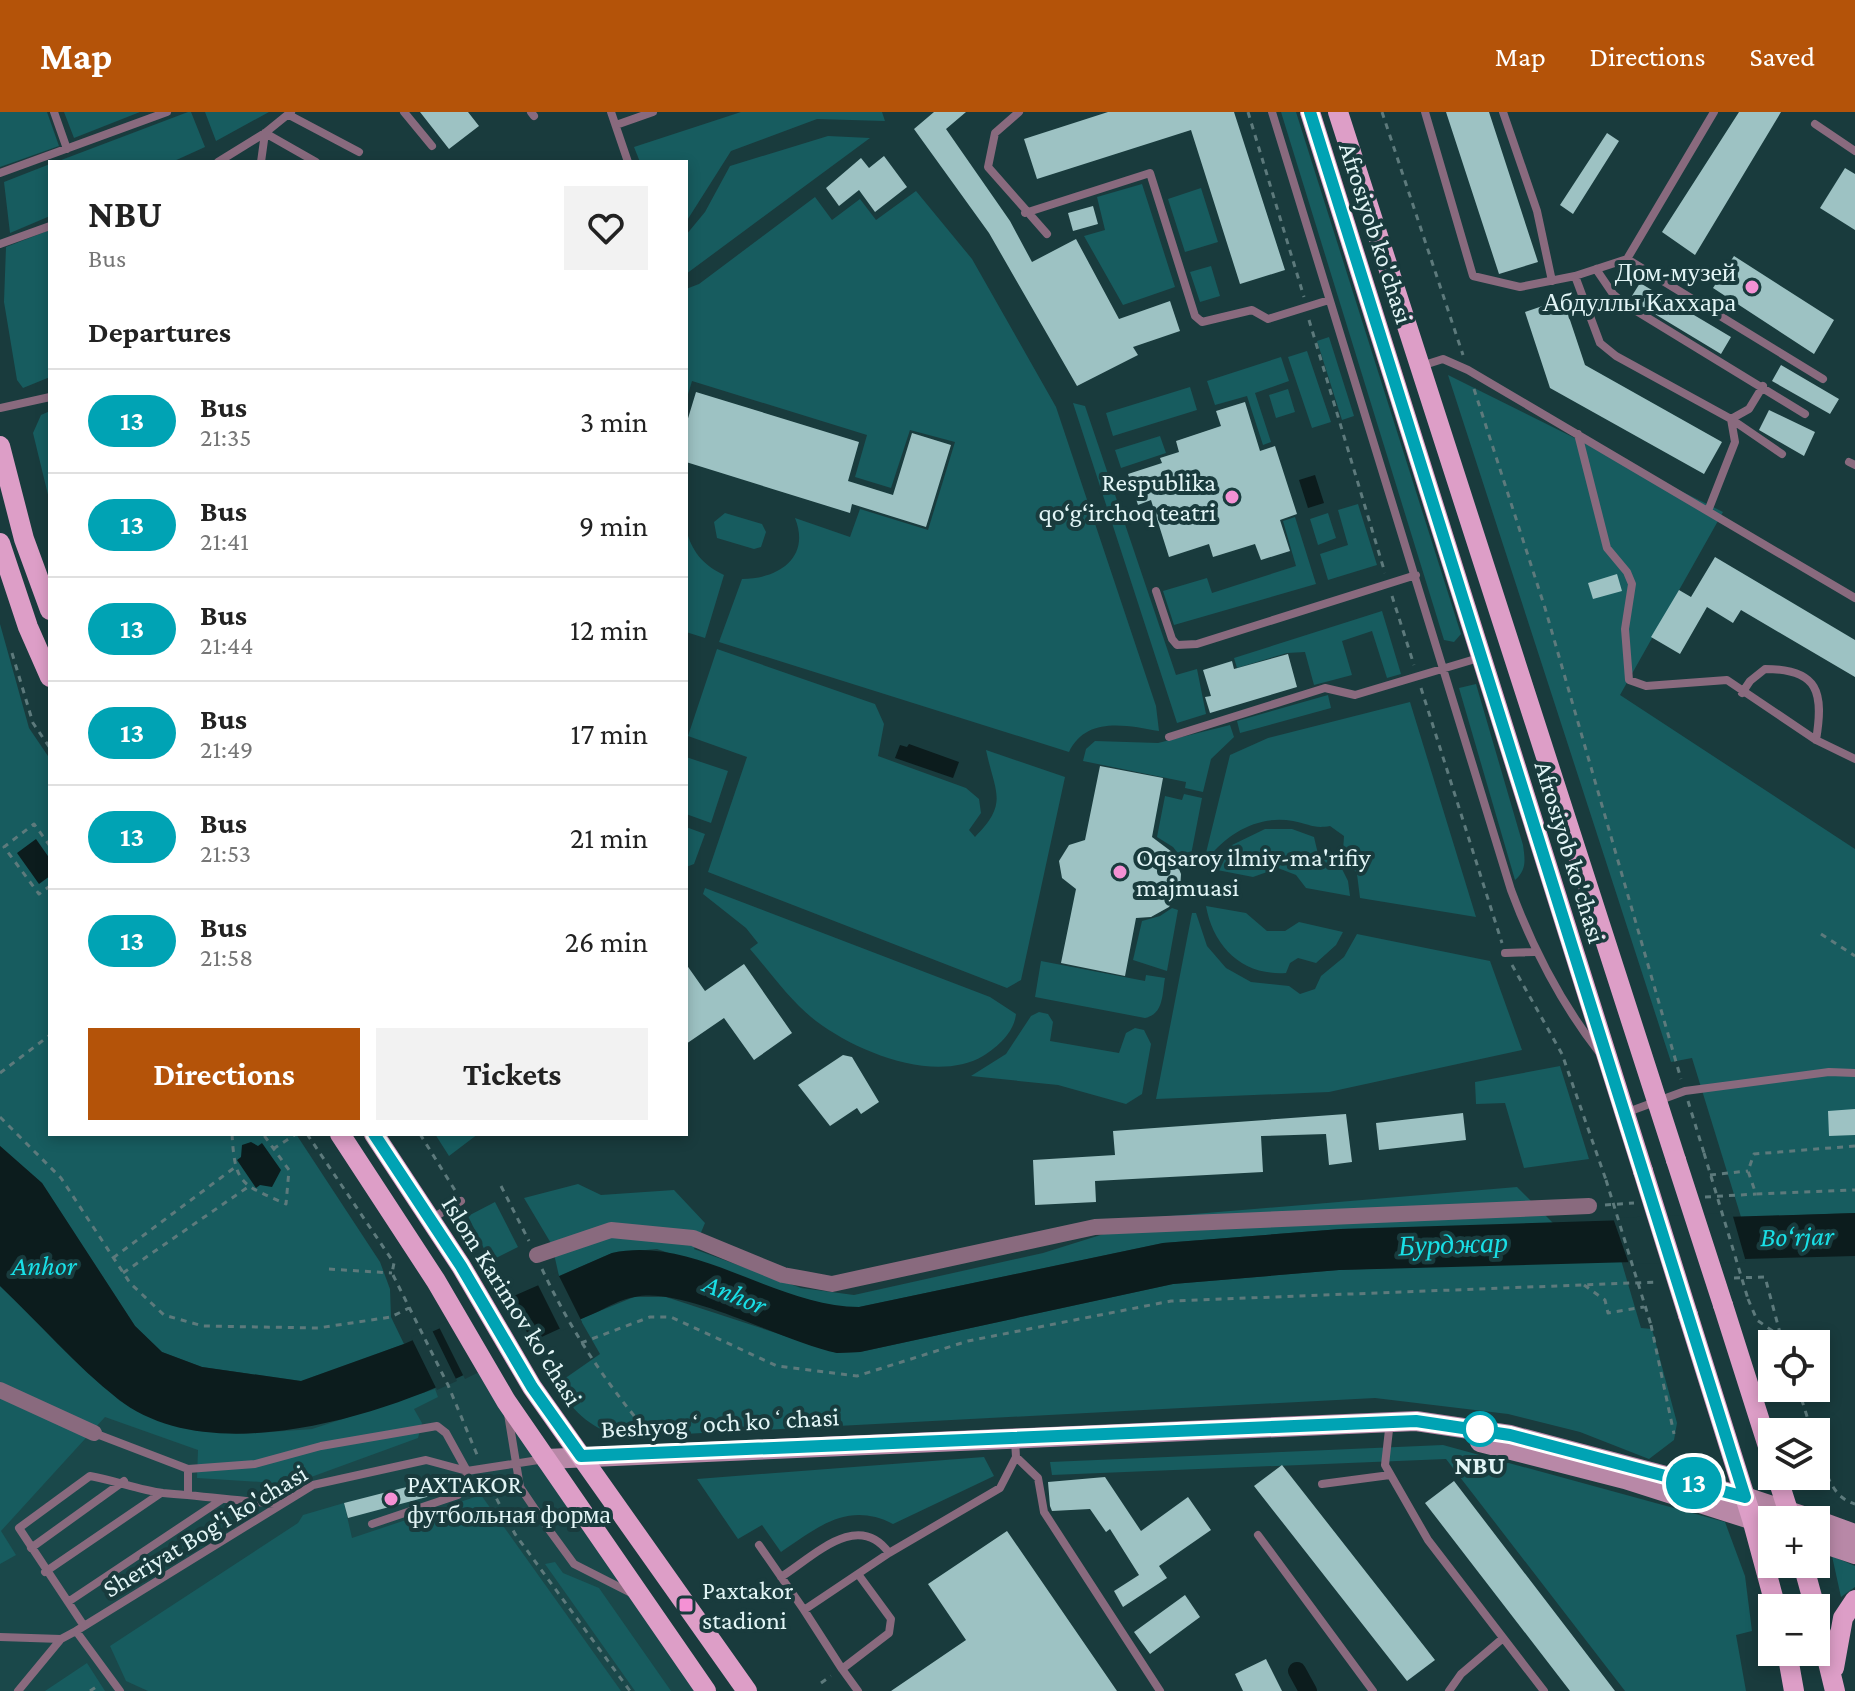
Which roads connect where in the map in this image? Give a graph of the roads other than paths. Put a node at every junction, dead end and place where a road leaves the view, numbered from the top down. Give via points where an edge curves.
1 (54, 112) edge
2 (167, 112) edge
3 (404, 112) edge
4 (611, 112) edge
5 (653, 112) edge
6 (1019, 112) edge
7 (1272, 112) edge
8 (1310, 112) edge
9 (1338, 112) edge
10 (1425, 112) edge
11 (1503, 112) edge
12 (1714, 112) edge
13 (290, 114) edge
14 (1815, 124) dead end
15 (616, 125) junction
16 (265, 133) junction
17 (432, 146) dead end
18 (67, 149) junction
19 (1855, 151) edge
20 (359, 152) dead end
21 (221, 160) edge
22 (261, 160) edge
23 (312, 160) edge
24 (627, 160) edge
25 (0, 173) edge
26 (1025, 213) junction
27 (48, 227) edge
28 (1047, 234) dead end
29 (0, 244) edge
30 (1627, 259) junction
31 (1596, 269) junction
32 (1575, 276) junction
33 (1552, 281) junction
34 (1329, 300) junction
35 (1419, 366) junction
36 (1823, 379) dead end
37 (1763, 386) junction
38 (48, 397) edge
39 (0, 408) edge
40 (1805, 414) dead end
41 (1731, 419) junction
42 (1578, 434) junction
43 (0, 446) edge
44 (1782, 454) dead end
45 (1708, 511) junction
46 (9, 522) edge
47 (0, 543) edge
48 (1416, 575) junction
49 (1156, 591) dead end
50 (1855, 598) edge
51 (48, 606) edge
52 (1482, 657) junction
53 (1445, 668) junction
54 (48, 672) edge
55 (1742, 693) junction
56 (1169, 737) dead end
57 (1816, 740) junction
58 (1855, 759) edge
59 (1534, 952) junction
60 (1505, 953) road end
61 (1610, 1066) junction
62 (1855, 1075) edge
63 (1657, 1103) junction
64 (1624, 1113) junction
65 (341, 1136) edge
66 (375, 1136) edge
67 (461, 1201) road end
68 (1589, 1206) dead end
69 (431, 1219) junction
70 (540, 1263) road end
71 (0, 1390) edge
72 (506, 1401) junction
73 (1759, 1418) edge
74 (1389, 1426) junction
75 (94, 1433) joint
76 (1015, 1445) junction
77 (546, 1459) junction
78 (585, 1461) junction
79 (516, 1463) junction
80 (188, 1469) junction
81 (467, 1471) junction
82 (1390, 1475) junction
83 (124, 1481) junction
84 (1322, 1484) dead end
85 (188, 1492) junction
86 (161, 1493) junction
87 (1745, 1497) junction
88 (221, 1500) junction
89 (281, 1505) junction
90 (1768, 1506) edge
91 (1758, 1516) edge
92 (1758, 1521) edge
93 (372, 1524) dead end
94 (1830, 1525) edge
95 (1855, 1534) edge
96 (1258, 1535) dead end
97 (759, 1545) dead end
98 (1830, 1546) edge
99 (31, 1548) junction
100 (889, 1553) junction
101 (1855, 1554) edge
102 (45, 1572) junction
103 (858, 1574) junction
104 (781, 1577) junction
105 (643, 1599) junction
106 (1855, 1600) edge
107 (68, 1602) junction
108 (804, 1610) junction
109 (80, 1629) junction
110 (0, 1637) edge
111 (61, 1639) junction
112 (1502, 1639) junction
113 (1790, 1666) edge
114 (842, 1669) junction
115 (1834, 1683) edge
116 (18, 1691) edge
117 (120, 1691) edge
118 (706, 1691) edge
119 (747, 1691) edge
120 (858, 1691) edge
121 (1160, 1691) edge
122 (1373, 1691) edge
123 (1449, 1691) edge
124 (1544, 1691) edge
125 (1794, 1691) edge

1 - 18 lane
2 - 18 lane
3 - 17 lane
4 - 15 lane
5 - 15 lane
6 - 26 lane via 995,133 988,167
7 - 34 lane
8 - 52 main road, Afrosiyob ko'chasi
9 - 35 main road, Afrosiyob ko'chasi
10 - 33 lane via 1473,276 1520,287
11 - 33 lane via 1537,211
12 - 30 lane
13 - 16 lane
13 - 20 lane
14 - 19 lane
15 - 24 lane
16 - 21 lane
16 - 22 lane
16 - 23 lane
18 - 25 lane
26 - 28 lane
26 - 34 lane via 1150,173 1195,316 1202,322 1252,310 1268,319
27 - 29 lane
30 - 31 lane
30 - 36 lane
31 - 32 lane
31 - 37 lane via 1625,304
32 - 33 lane
32 - 41 lane via 1600,343
34 - 48 lane
35 - 42 lane via 1443,359
35 - 63 main road, Afrosiyob ko'chasi
37 - 40 lane
37 - 41 lane via 1749,409
38 - 39 lane
41 - 44 lane
41 - 45 lane via 1735,442
42 - 45 lane
42 - 55 lane via 1607,548 1632,584 1625,629 1629,680 1646,686 1727,680
43 - 46 main road
45 - 50 lane
46 - 51 main road
47 - 54 main road
48 - 49 lane via 1197,644 1177,645
48 - 53 lane
52 - 53 lane
52 - 61 main road, Afrosiyob ko'chasi
53 - 56 lane via 1355,695 1325,688
53 - 59 lane
55 - 57 lane
55 - 57 lane via 1765,669 1798,671 1816,687 1821,710
57 - 58 lane
59 - 60 lane
59 - 61 lane via 1578,1026
61 - 64 main road, Afrosiyob ko'chasi
62 - 63 lane via 1829,1072 1685,1091
63 - 64 lane
63 - 73 main road, Afrosiyob ko'chasi, bridge
64 - 87 main road, Afrosiyob ko'chasi, bridge
65 - 72 main road, Islom Karimov ko'chasi
66 - 69 main road, Islom Karimov ko'chasi
67 - 69 lane
68 - 70 street via 1095,1227 832,1284 783,1275 693,1238 611,1230
69 - 78 main road, Islom Karimov ko'chasi via 532,1387
71 - 75 street
72 - 77 main road, Islom Karimov ko'chasi
72 - 79 lane
74 - 76 street, Beshyogʻoch koʻchasi
74 - 82 lane via 1385,1465
74 - 87 street, Beshyogʻoch koʻchasi via 1438,1422 1510,1435
74 - 92 street, Beshyogʻoch koʻchasi via 1466,1438
75 - 80 lane
76 - 78 street, Beshyogʻoch koʻchasi
76 - 100 lane via 1000,1488
76 - 121 lane via 1038,1478 1044,1512
77 - 78 street, Beshyogʻoch koʻchasi
77 - 79 lane, Sheriyat Bog'i ko'chasi
77 - 105 main road, Islom Karimov ko'chasi
78 - 119 main road, Islom Karimov ko'chasi
79 - 81 lane, Sheriyat Bog'i ko'chasi
79 - 105 lane via 520,1487 574,1564
80 - 81 lane via 255,1464 321,1446 437,1426
80 - 85 lane
81 - 89 lane, Sheriyat Bog'i ko'chasi via 426,1460 313,1485
81 - 93 lane via 458,1495
82 - 84 lane
82 - 112 lane via 1428,1540
83 - 86 lane
83 - 99 lane
83 - 99 lane via 90,1476 19,1528
85 - 86 lane
85 - 88 lane
86 - 102 lane
87 - 90 street, Beshyogʻoch koʻchasi
87 - 91 main road, Afrosiyob ko'chasi
88 - 89 lane
88 - 107 lane
89 - 109 lane, Sheriyat Bog'i ko'chasi
94 - 95 street, Beshyogʻoch koʻchasi
96 - 122 lane
97 - 104 lane
98 - 101 street
99 - 102 lane
100 - 103 lane
100 - 104 lane via 879,1539 858,1533
102 - 107 lane
103 - 108 lane
103 - 114 lane via 891,1619 889,1633
104 - 108 lane
105 - 118 main road, Islom Karimov ko'chasi
106 - 115 main road via 1843,1618
107 - 109 lane
108 - 114 lane
109 - 111 lane, Sheriyat Bog'i ko'chasi
109 - 117 lane
110 - 111 lane, Sheriyat Bog'i ko'chasi
111 - 116 lane, Sheriyat Bog'i ko'chasi
112 - 123 lane
112 - 124 lane
113 - 125 main road
114 - 120 lane

